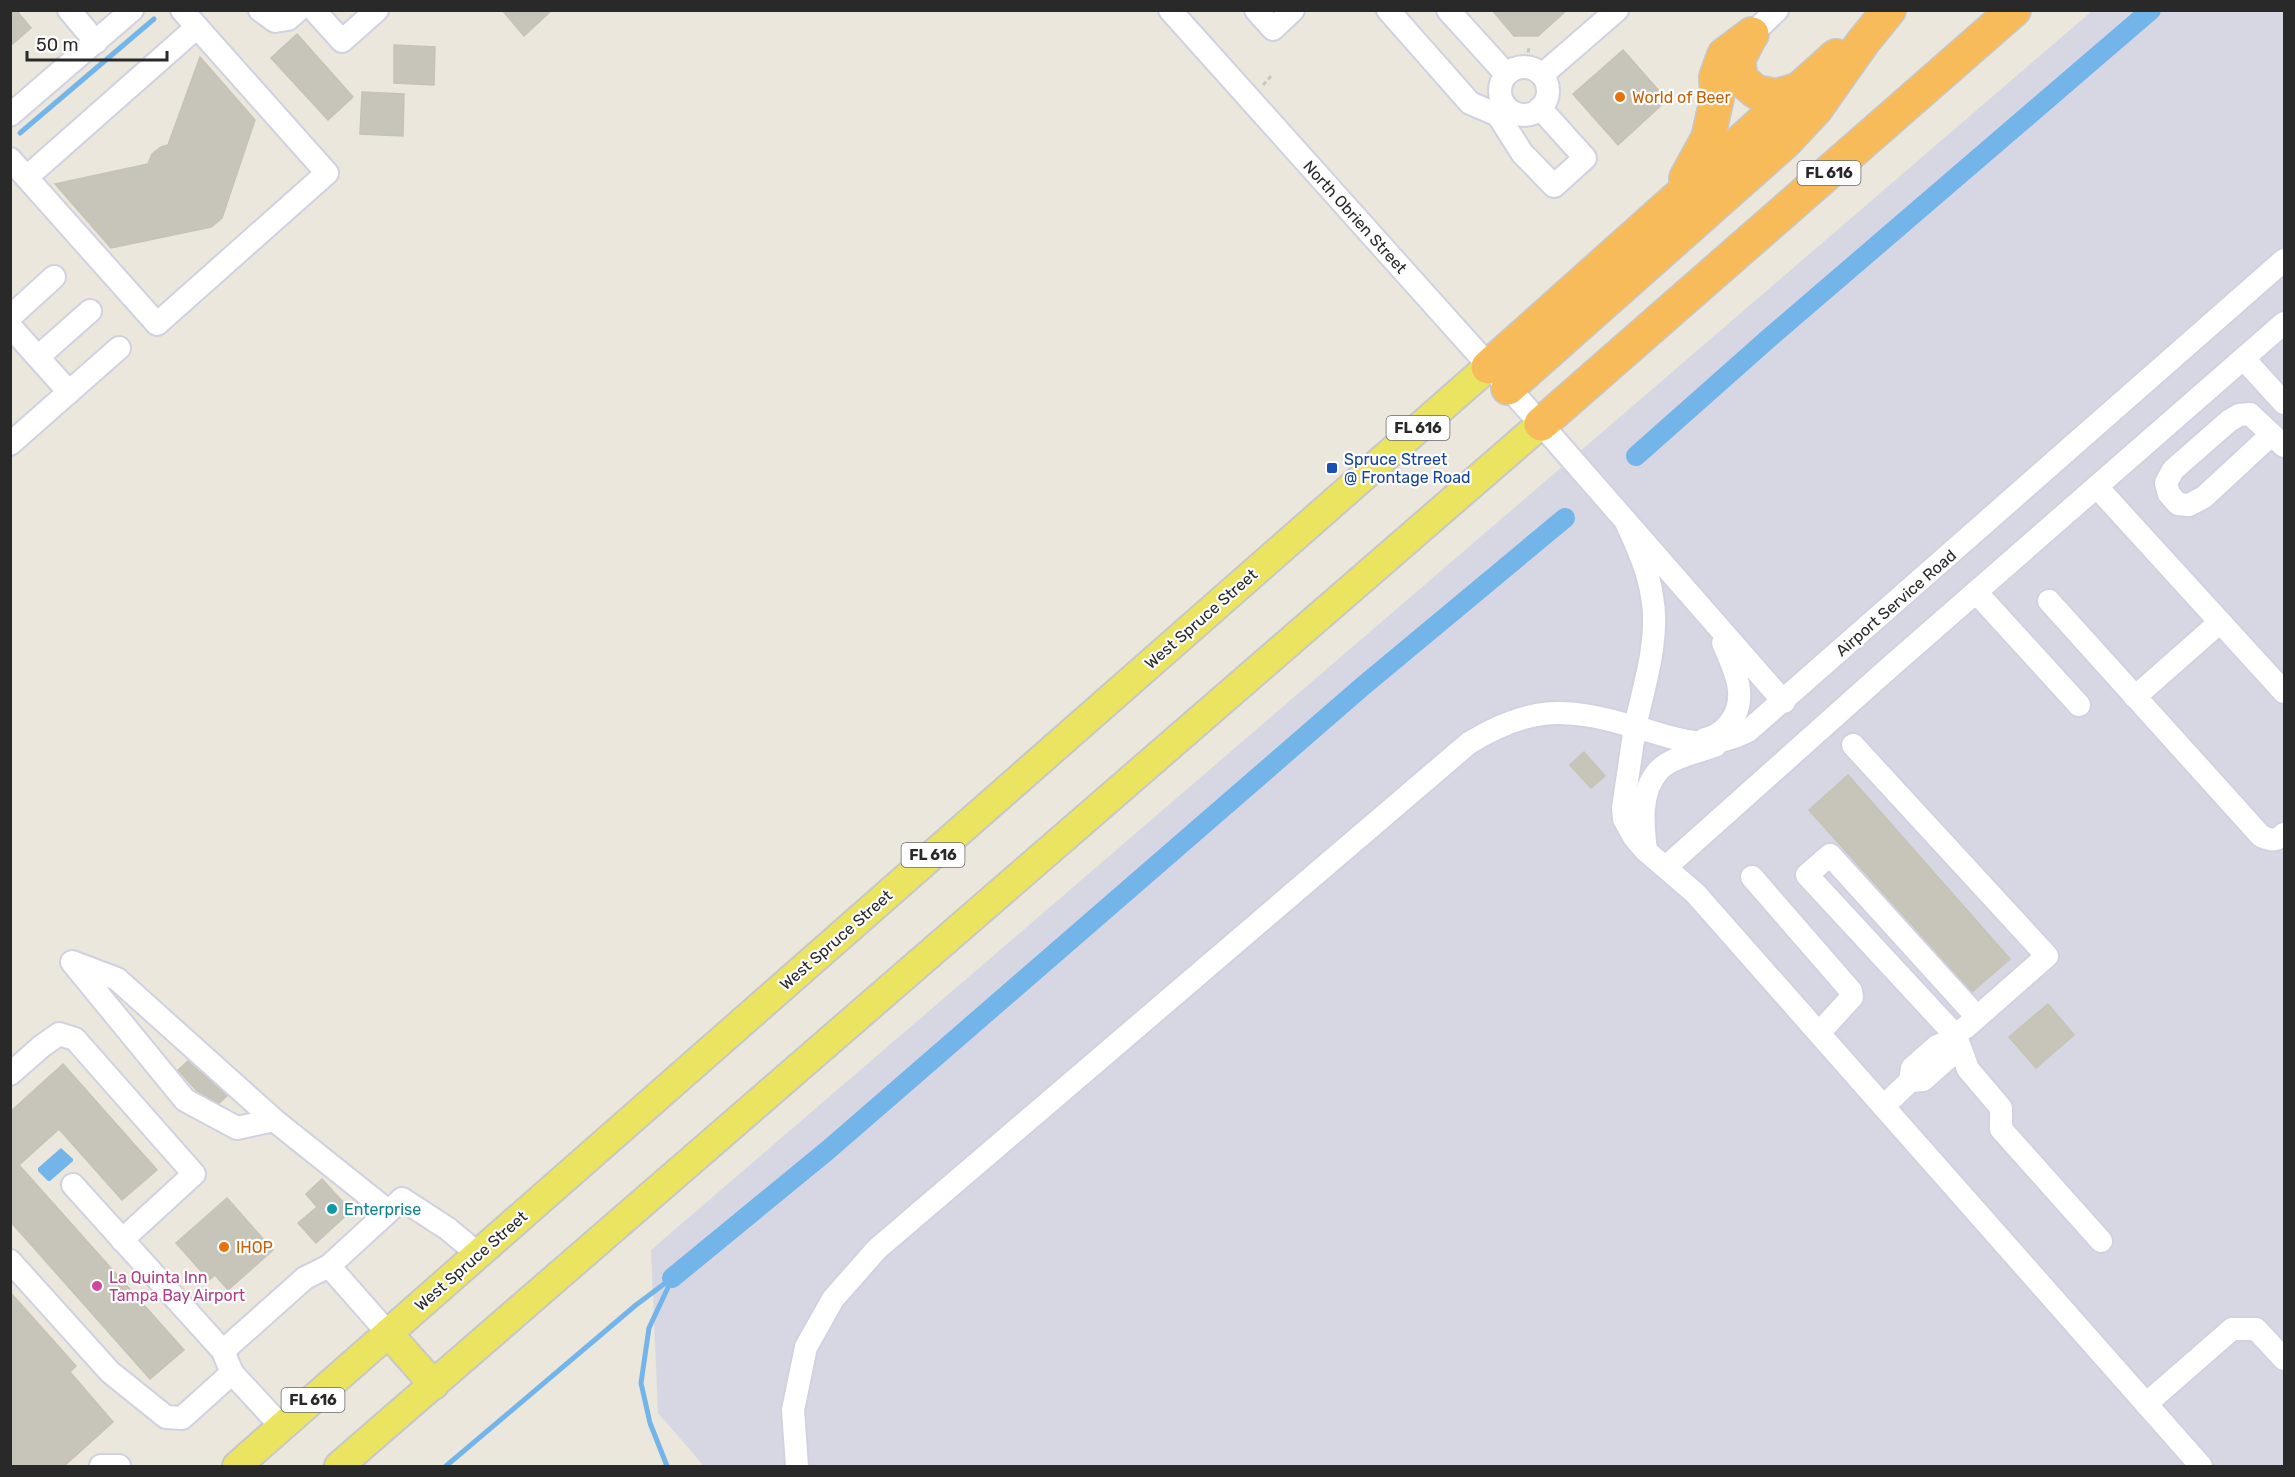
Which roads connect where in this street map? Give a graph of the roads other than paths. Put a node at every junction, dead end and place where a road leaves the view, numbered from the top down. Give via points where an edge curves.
1 (69, 10) edge
2 (132, 10) edge
3 (182, 10) edge
4 (260, 10) edge
5 (298, 10) edge
6 (314, 10) edge
7 (377, 10) edge
8 (1170, 10) edge
9 (1256, 10) edge
10 (1293, 10) edge
11 (1388, 10) edge
12 (1448, 10) edge
13 (1617, 10) edge
14 (1777, 10) edge
15 (1888, 10) edge
16 (2014, 10) edge
17 (197, 27) junction
18 (1752, 34) junction
19 (96, 42) junction
20 (1526, 66) junction
21 (1800, 89) junction
22 (1540, 108) junction
23 (1502, 112) junction
24 (10, 116) edge
25 (10, 159) edge
26 (27, 177) junction
27 (1675, 198) junction
28 (2284, 260) edge
29 (54, 277) dead end
30 (90, 311) dead end
31 (10, 317) edge
32 (2284, 323) edge
33 (10, 326) edge
34 (119, 348) dead end
35 (38, 357) junction
36 (2244, 358) junction
37 (1498, 377) junction
38 (69, 392) junction
39 (2284, 403) edge
40 (1540, 424) junction
41 (2278, 440) edge
42 (10, 444) edge
43 (2097, 487) junction
44 (1626, 522) junction
45 (1976, 592) junction
46 (2049, 601) dead end
47 (1713, 622) junction
48 (2220, 622) junction
49 (2284, 692) edge
50 (2135, 697) junction
51 (1784, 702) junction
52 (2079, 705) dead end
53 (1635, 727) junction
54 (1736, 737) junction
55 (1689, 741) junction
56 (1853, 745) dead end
57 (2284, 834) edge
58 (1646, 851) junction
59 (1666, 867) junction
60 (1752, 877) dead end
61 (1977, 1017) junction
62 (1819, 1033) junction
63 (1953, 1038) junction
64 (10, 1074) edge
65 (1884, 1106) junction
66 (274, 1120) junction
67 (73, 1185) dead end
68 (388, 1211) junction
69 (122, 1240) junction
70 (2102, 1241) dead end
71 (478, 1254) junction
72 (10, 1261) edge
73 (329, 1266) junction
74 (388, 1333) junction
75 (223, 1352) junction
76 (2284, 1359) edge
77 (232, 1373) junction
78 (434, 1385) junction
79 (2146, 1404) junction
80 (282, 1427) junction
81 (791, 1465) edge
82 (100, 1467) edge
83 (119, 1467) edge
84 (237, 1467) edge
85 (339, 1467) edge
86 (2201, 1467) edge

1 - 19 street
2 - 19 street
3 - 17 street
4 - 5 street via 275,21 288,19
6 - 7 street via 342,41
8 - 37 street, North Obrien Street
9 - 10 street via 1273,29
11 - 23 street via 1470,104
12 - 20 street
13 - 20 street
14 - 18 street
15 - 21 highway, FL 616
15 - 37 highway via 1815,110 1785,142
16 - 40 highway, FL 616
17 - 26 street
17 - 26 street via 327,173 158,324
18 - 21 highway via 1738,60 1741,79 1756,92 1776,96
18 - 27 highway via 1724,55 1716,77 1717,98 1708,138
19 - 24 street
20 - 22 street via 1548,90
20 - 23 street via 1499,89
21 - 27 highway, FL 616
22 - 23 street via 1523,116
22 - 23 street via 1585,158 1554,186 1522,153
25 - 26 street
27 - 37 highway, FL 616
28 - 51 street, Airport Service Road
29 - 31 street
30 - 35 street
32 - 36 street
33 - 35 street
34 - 38 street
35 - 38 street
36 - 39 street
36 - 43 street
37 - 40 street, North Obrien Street
37 - 71 main road, West Spruce Street / FL 616
38 - 42 street
40 - 44 street
40 - 78 main road, FL 616
41 - 41 street via 2250,414 2239,415 2173,470 2166,483 2169,494 2178,504 2189,505
43 - 45 street
43 - 48 street
44 - 47 street
44 - 53 street via 1653,598 1653,637
45 - 52 street
45 - 59 street
46 - 50 street
47 - 51 street
47 - 55 street via 1738,680 1741,702 1736,715 1714,737
48 - 49 street
48 - 50 street
50 - 57 street via 2261,837 2279,839
51 - 54 street, Airport Service Road
53 - 55 street
53 - 58 street via 1623,808 1628,828
53 - 81 street via 1599,717 1552,712 1520,717 1469,743 877,1249 833,1299 806,1347 793,1410
54 - 55 street via 1711,744
54 - 58 street via 1660,770 1648,789 1643,811
56 - 61 street via 2047,956
58 - 59 street
59 - 62 street via 1695,893
60 - 62 street via 1851,991 1852,997
61 - 63 street
61 - 63 street via 1830,855 1807,875
62 - 65 street
63 - 65 street via 1949,1057 1923,1080 1910,1081
63 - 70 street via 1968,1069 2001,1108 2001,1130
64 - 69 street via 59,1034 75,1039 194,1174
65 - 79 street
66 - 66 street via 117,979 72,962 185,1100 237,1128
66 - 68 street
67 - 69 street
68 - 71 street via 402,1199
68 - 73 street
69 - 75 street
71 - 74 main road, West Spruce Street / FL 616
72 - 77 street via 110,1372 166,1417 182,1418
73 - 74 street
73 - 75 street via 305,1278
74 - 78 main road
74 - 80 main road, West Spruce Street / FL 616
75 - 77 street
76 - 79 street via 2256,1329 2232,1329
77 - 80 street
78 - 85 main road, FL 616
79 - 86 street
80 - 84 main road, West Spruce Street / FL 616
82 - 83 street

